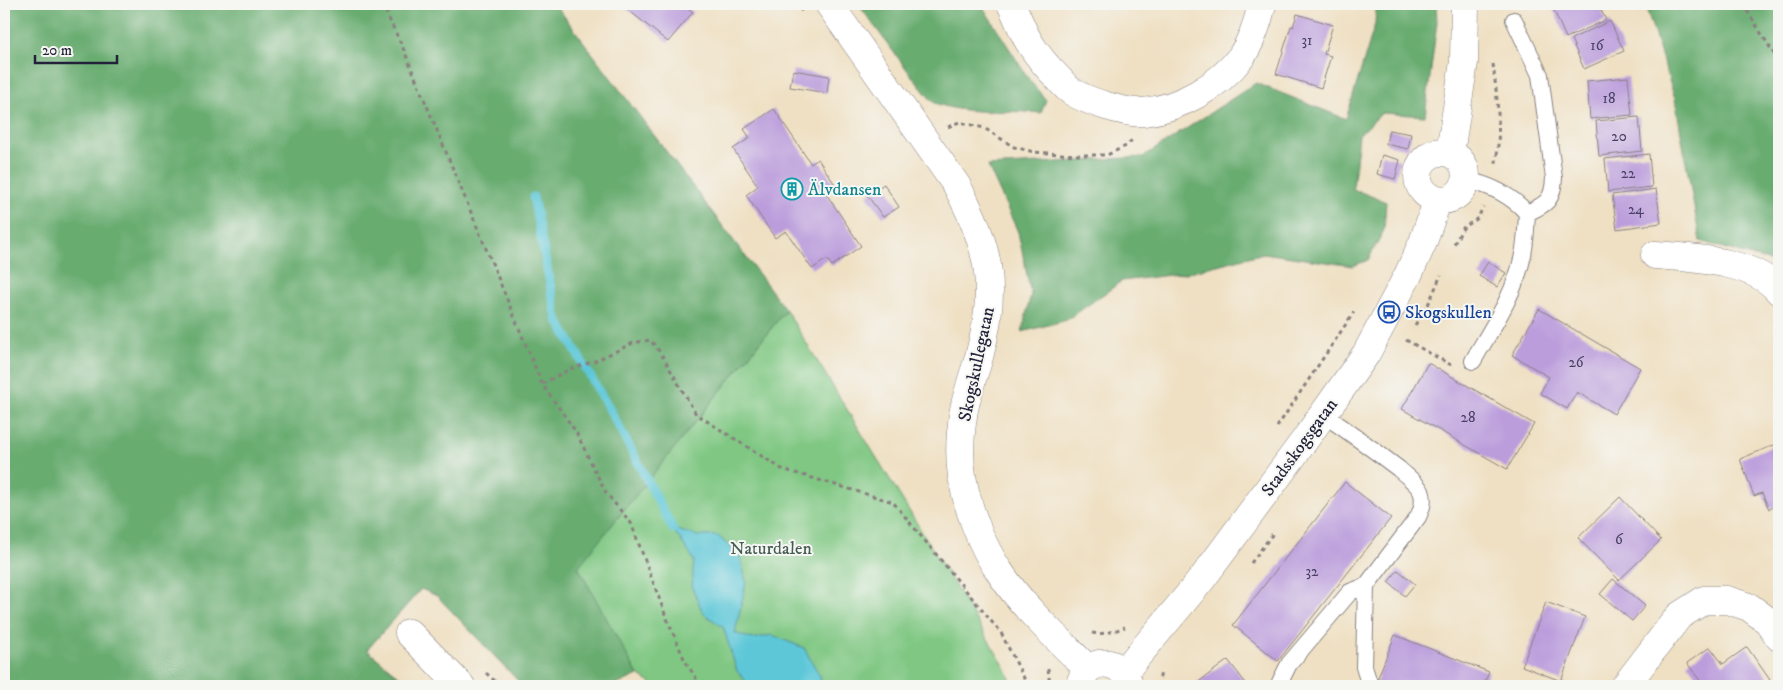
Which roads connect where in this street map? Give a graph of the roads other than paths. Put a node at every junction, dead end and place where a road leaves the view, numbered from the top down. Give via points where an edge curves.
1 (829, 4) edge
2 (1011, 4) edge
3 (1262, 4) edge
4 (1465, 4) edge
5 (1514, 20) dead end
6 (1450, 153) junction
7 (1466, 180) junction
8 (1438, 199) junction
9 (1527, 213) junction
10 (1655, 254) dead end
11 (1779, 291) edge
12 (1473, 361) dead end
13 (1323, 414) junction
14 (1366, 586) junction
15 (409, 633) dead end
16 (1779, 636) edge
17 (1084, 678) edge
18 (1126, 679) edge
19 (461, 686) edge
20 (1281, 686) edge
21 (1370, 686) edge
22 (1625, 686) edge

1 - 17 street, Skogskullegatan via 957,186 973,217 985,250 990,302 961,435 962,474 967,500 997,570
2 - 3 street via 1028,42 1070,90 1106,106 1142,112 1172,106 1221,78 1241,56 1250,40
4 - 6 street via 1464,62
5 - 9 lane via 1540,75 1554,178 1554,192 1548,200
6 - 7 street via 1462,162
6 - 8 street via 1431,155 1419,170 1423,189
7 - 8 street via 1454,197
7 - 9 lane via 1508,195
8 - 13 street, Stadsskogsgatan via 1423,242 1389,312 1366,354
9 - 12 lane via 1522,259 1516,280
10 - 11 street via 1738,267 1773,283
13 - 14 lane via 1414,482 1423,500 1418,517
13 - 18 street, Stadsskogsgatan
14 - 20 lane via 1350,592 1289,664
14 - 21 lane via 1364,667
15 - 19 street
16 - 22 street via 1768,620 1749,607 1727,600 1704,600 1679,616
17 - 18 street, Stadsskogsgatan via 1096,665 1109,664 1117,667

